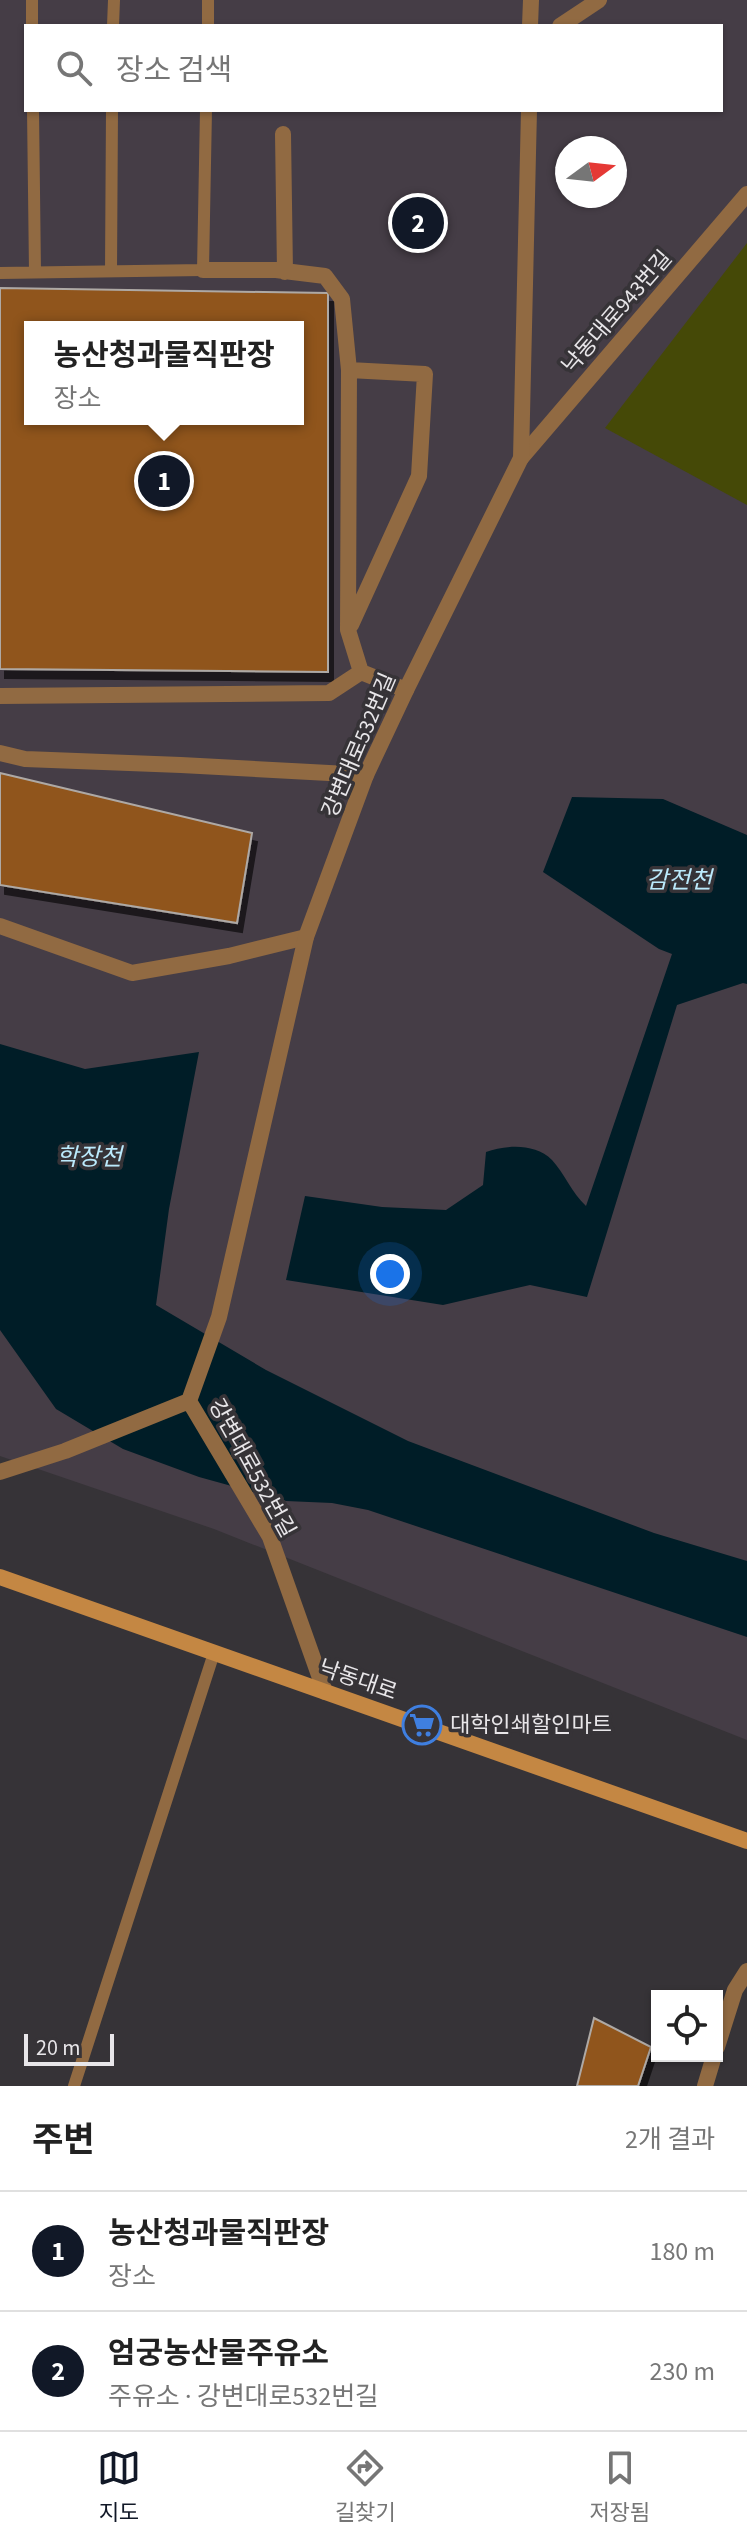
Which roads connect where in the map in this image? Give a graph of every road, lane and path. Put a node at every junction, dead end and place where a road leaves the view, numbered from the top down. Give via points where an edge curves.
1 (32, 0) edge
2 (114, 0) edge
3 (208, 0) edge
4 (531, 0) edge
5 (599, 0) edge
6 (32, 24) edge
7 (113, 24) edge
8 (208, 24) edge
9 (530, 24) edge
10 (563, 24) edge
11 (33, 112) edge
12 (112, 112) edge
13 (206, 112) edge
14 (529, 112) edge
15 (283, 134) dead end
16 (747, 194) edge
17 (203, 270) junction
18 (111, 271) junction
19 (35, 272) junction
20 (285, 272) junction
21 (0, 273) edge
22 (349, 370) junction
23 (521, 458) junction
24 (348, 630) junction
25 (361, 672) junction
26 (406, 690) junction
27 (0, 696) edge
28 (0, 753) edge
29 (366, 775) junction
30 (0, 926) edge
31 (306, 937) junction
32 (189, 1401) junction
33 (0, 1472) edge
34 (0, 1577) edge
35 (214, 1653) junction
36 (325, 1692) junction
37 (747, 1841) edge
38 (747, 1971) edge
39 (723, 2028) edge
40 (712, 2062) edge
41 (74, 2086) edge
42 (705, 2086) edge

1 - 6 lane
2 - 7 lane
3 - 8 lane
4 - 9 street
5 - 10 street
11 - 19 lane
12 - 18 lane
13 - 17 lane
14 - 23 street, 강변대로532번길
15 - 20 street
16 - 23 street, 낙동대로943번길
17 - 18 lane
17 - 20 street
18 - 19 lane
19 - 21 lane
20 - 22 street via 325,276 342,299
22 - 24 street
22 - 24 street via 425,374 419,476
23 - 26 street, 강변대로532번길
24 - 25 street
25 - 26 street
25 - 27 street via 329,693
26 - 29 street, 강변대로532번길
28 - 29 street via 25,759
29 - 31 street, 강변대로532번길
30 - 31 street via 132,973
31 - 32 street, 강변대로532번길 via 219,1317
32 - 33 street, 강변대로532번길
32 - 36 street, 강변대로532번길 via 270,1537
34 - 35 main road, 낙동대로
35 - 36 main road, 낙동대로
35 - 41 lane
36 - 37 main road, 낙동대로
38 - 39 street
40 - 42 street

